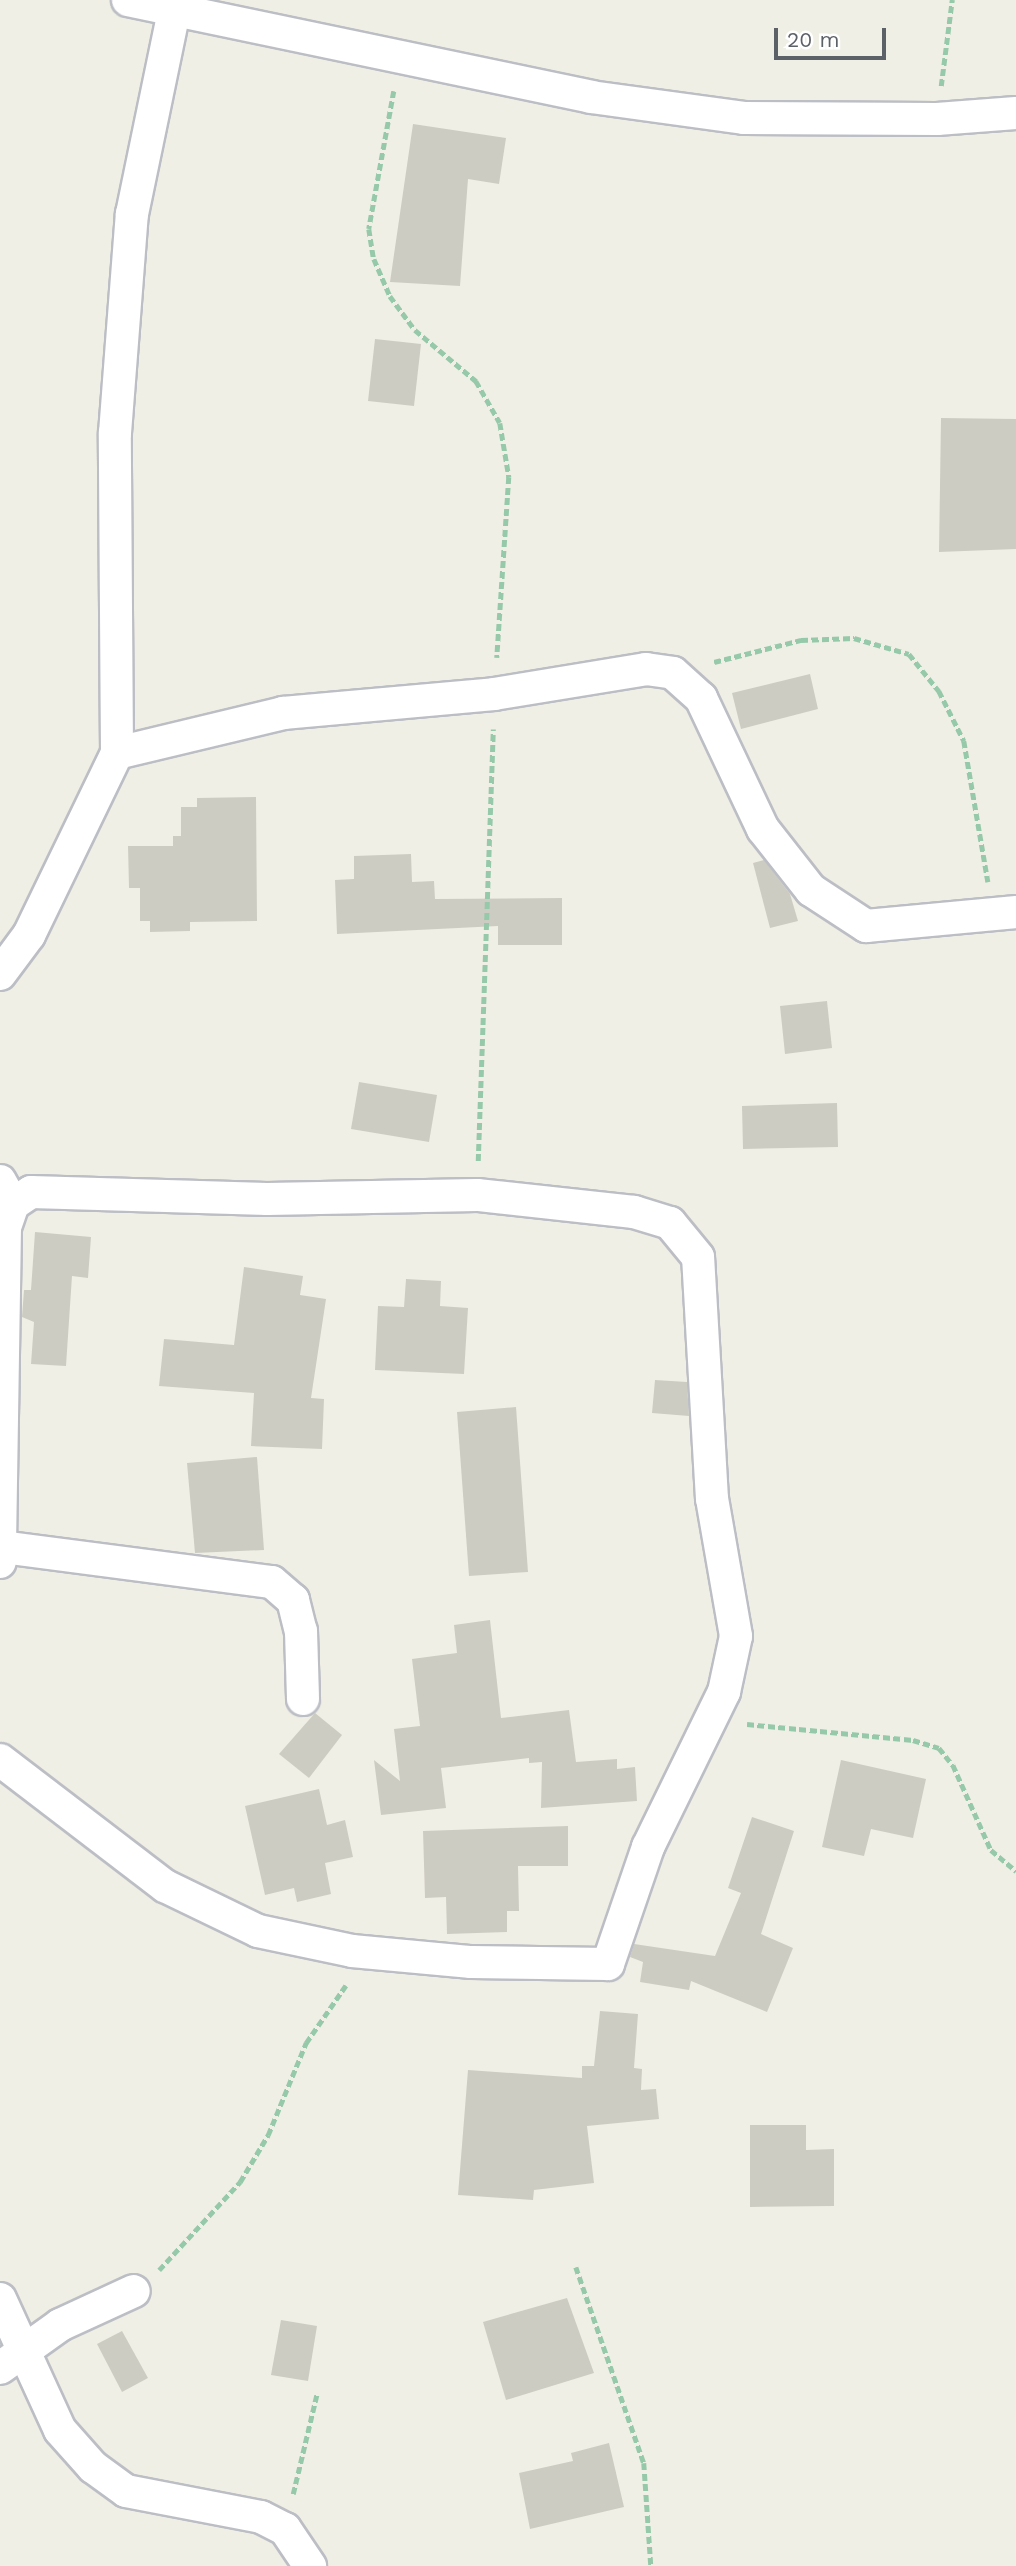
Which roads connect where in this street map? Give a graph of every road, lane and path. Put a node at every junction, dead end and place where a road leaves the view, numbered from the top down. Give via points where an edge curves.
1 (128, 0) edge
2 (952, 0) edge
3 (175, 8) junction
4 (403, 56) junction
5 (1016, 113) edge
6 (937, 119) junction
7 (673, 673) junction
8 (494, 694) junction
9 (117, 753) junction
10 (1005, 914) edge
11 (0, 974) edge
12 (6, 1193) edge
13 (477, 1195) junction
14 (1, 1555) edge
15 (303, 1699) dead end
16 (712, 1722) junction
17 (0, 1760) edge
18 (1016, 1871) edge
19 (381, 1952) junction
20 (576, 2267) dead end
21 (134, 2291) joint
22 (0, 2300) edge
23 (12, 2359) edge
24 (317, 2393) dead end
25 (285, 2529) junction
26 (310, 2566) edge
27 (651, 2566) edge

1 - 3 street
2 - 6 path
3 - 4 street
3 - 9 street via 132,214 119,378
4 - 6 street via 591,97 744,118
4 - 8 path via 369,229 390,296 427,345 476,381 500,423 509,477
5 - 6 street
7 - 8 street via 646,668
7 - 10 street via 701,698 763,829 811,890 866,926
7 - 10 path via 801,640 854,638 909,654 939,691 964,741
8 - 9 street via 283,713
8 - 13 path
9 - 11 street via 29,935
12 - 13 street via 267,1199
12 - 14 street
13 - 16 street via 634,1212 670,1223 698,1257 712,1499 736,1636
14 - 15 street via 272,1582 293,1600 301,1631
16 - 18 path via 913,1740 939,1748 953,1765 991,1850
16 - 19 street via 648,1847 608,1964 471,1962
17 - 19 street via 113,1849 214,1913 302,1944
19 - 21 path via 330,2002 306,2043 268,2135 240,2182 167,2264
20 - 27 path via 644,2463
21 - 23 street via 60,2325
22 - 23 street
23 - 25 street via 60,2430 93,2467 126,2491 229,2509
24 - 25 path
25 - 26 street

